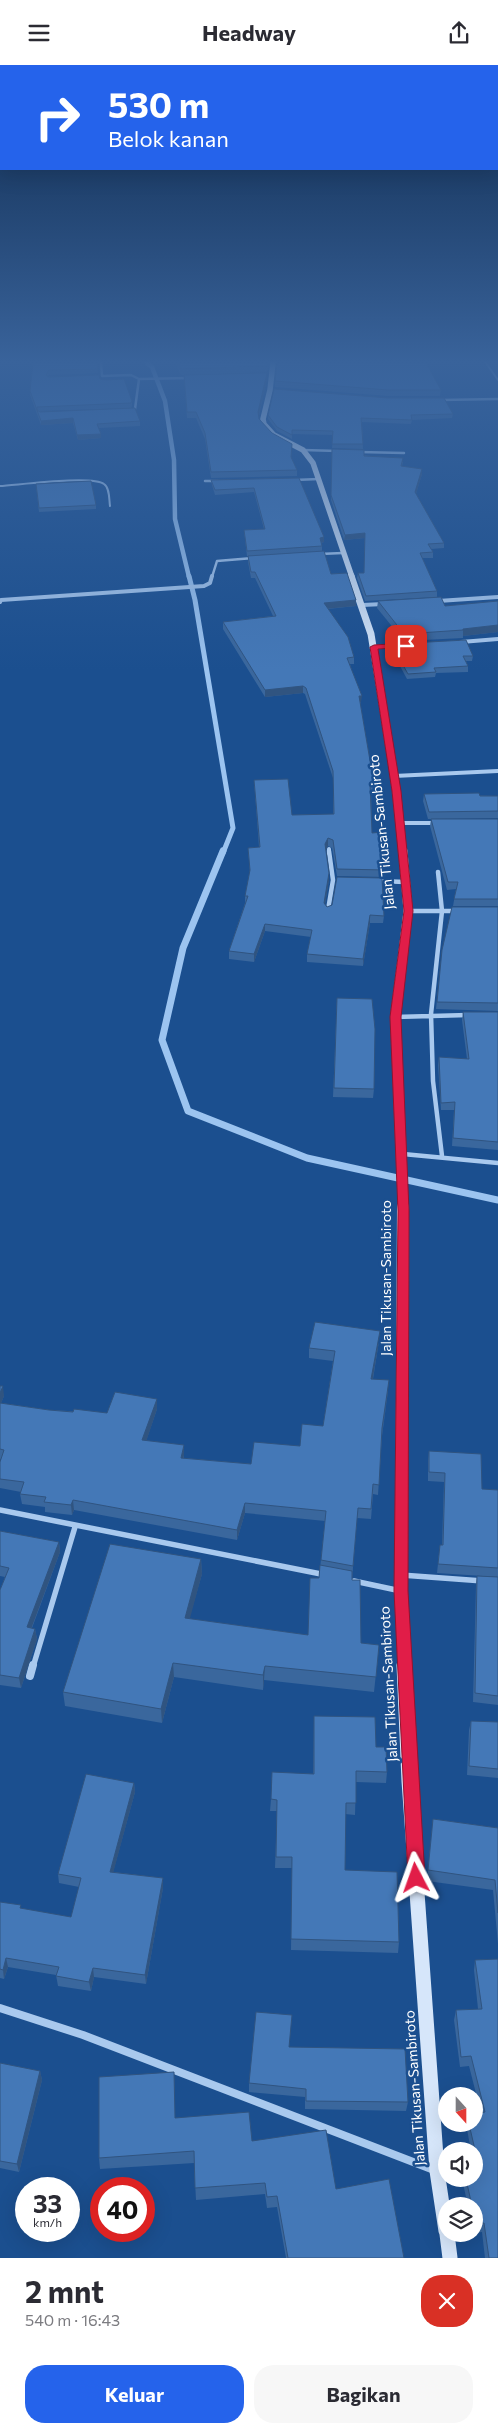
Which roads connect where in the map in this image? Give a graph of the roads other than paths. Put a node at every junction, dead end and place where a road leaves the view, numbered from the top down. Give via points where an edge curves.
1 (315, 465) edge
2 (319, 479) junction
3 (291, 480) edge
4 (205, 481) dead end
5 (225, 481) edge
6 (0, 486) edge
7 (110, 506) dead end
8 (343, 553) junction
9 (315, 554) edge
10 (259, 558) edge
11 (498, 597) edge
12 (430, 601) edge
13 (0, 602) edge
14 (391, 603) edge
15 (362, 605) junction
16 (498, 639) edge
17 (460, 642) edge
18 (422, 645) edge
19 (374, 647) junction
20 (498, 771) edge
21 (394, 775) junction
22 (400, 823) junction
23 (440, 823) edge
24 (329, 849) edge
25 (438, 872) dead end
26 (333, 881) junction
27 (342, 881) edge
28 (370, 881) edge
29 (406, 882) junction
30 (328, 910) edge
31 (408, 911) junction
32 (442, 911) junction
33 (460, 911) edge
34 (431, 1014) junction
35 (479, 1015) edge
36 (395, 1017) junction
37 (403, 1156) junction
38 (442, 1156) junction
39 (498, 1163) edge
40 (0, 1510) edge
41 (75, 1527) junction
42 (401, 1575) junction
43 (330, 1576) edge
44 (349, 1580) edge
45 (488, 1581) edge
46 (401, 1591) junction
47 (30, 1676) dead end
48 (0, 2008) edge
49 (437, 2171) junction
50 (441, 2197) edge
51 (447, 2242) edge
52 (450, 2258) edge

1 - 2 street, Jalan Tikusan-Sambiroto
2 - 3 street
2 - 8 street, Jalan Tikusan-Sambiroto
4 - 5 street
6 - 7 lane via 102,482 106,485
8 - 9 street
8 - 15 street, Jalan Tikusan-Sambiroto
10 - 13 street via 217,561 209,585 192,588 1,599
11 - 12 street
14 - 15 street
15 - 19 street, Jalan Tikusan-Sambiroto
16 - 17 street
18 - 19 street
19 - 21 street, Jalan Tikusan-Sambiroto
20 - 21 street
21 - 22 street, Jalan Tikusan-Sambiroto
22 - 23 street
22 - 29 street, Jalan Tikusan-Sambiroto
24 - 26 street
25 - 32 street
26 - 27 street
26 - 30 street
28 - 29 street
29 - 31 street, Jalan Tikusan-Sambiroto
31 - 32 street
31 - 36 street, Jalan Tikusan-Sambiroto
32 - 33 street
32 - 34 street
34 - 35 street
34 - 36 street
34 - 38 street via 433,1081
36 - 37 street, Jalan Tikusan-Sambiroto
37 - 38 street
37 - 42 street, Jalan Tikusan-Sambiroto
38 - 39 street
40 - 41 street
41 - 43 street
41 - 47 street
42 - 45 street
42 - 46 street, Jalan Tikusan-Sambiroto
44 - 46 street
46 - 49 street, Jalan Tikusan-Sambiroto via 410,1781
48 - 49 street via 83,2035
49 - 50 street, Jalan Tikusan-Sambiroto
51 - 52 street, Jalan Tikusan-Sambiroto

